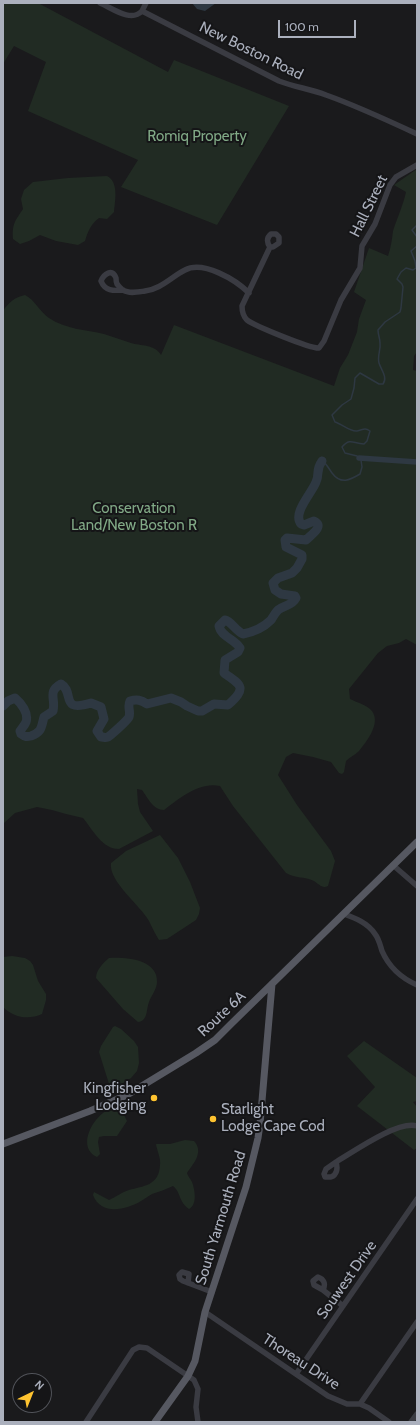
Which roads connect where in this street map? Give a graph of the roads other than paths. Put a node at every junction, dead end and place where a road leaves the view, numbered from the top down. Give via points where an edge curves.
1 (100, 3) edge
2 (146, 3) edge
3 (142, 11) junction
4 (417, 134) edge
5 (417, 166) edge
6 (270, 247) dead end
7 (123, 290) dead end
8 (249, 293) junction
9 (417, 842) edge
10 (394, 866) junction
11 (417, 886) edge
12 (344, 914) junction
13 (272, 984) junction
14 (417, 985) edge
15 (417, 1126) edge
16 (3, 1144) edge
17 (336, 1162) dead end
18 (417, 1199) edge
19 (188, 1283) dead end
20 (323, 1290) dead end
21 (212, 1292) junction
22 (343, 1306) junction
23 (205, 1312) junction
24 (417, 1322) edge
25 (296, 1374) junction
26 (188, 1376) junction
27 (360, 1404) junction
28 (417, 1414) edge
29 (86, 1422) edge
30 (155, 1422) edge
31 (198, 1422) edge
32 (389, 1422) edge
33 (411, 1422) edge

1 - 3 street via 126,15 135,16
2 - 3 street
3 - 4 street, New Boston Road via 279,81 326,95
5 - 8 street, Hall Street via 396,177 390,185 375,224 362,246 360,268 344,295 322,345 317,348 311,347 247,319 243,315 242,306
6 - 8 street
7 - 8 street via 131,292 155,289 184,270 200,268 234,281
9 - 10 main road, Route 6A
10 - 11 street
10 - 12 main road, Route 6A
12 - 13 main road, Route 6A
12 - 14 street via 370,928 377,937 387,961 401,976
13 - 16 main road, Route 6A via 210,1043 147,1084 114,1101
13 - 21 main road, South Yarmouth Road via 258,1138 240,1210
15 - 17 street via 410,1124 383,1134
18 - 22 street, Souwest Drive
19 - 21 street
20 - 22 street
21 - 23 main road, South Yarmouth Road
22 - 25 street, Souwest Drive
23 - 25 street, Thoreau Drive
23 - 26 main road, South Yarmouth Road via 198,1350
24 - 27 street
25 - 27 street, Thoreau Drive via 328,1396 347,1404
26 - 29 street via 155,1352 147,1348 137,1348 133,1350
26 - 30 main road, South Yarmouth Road
26 - 31 street via 197,1384
27 - 32 street, Thoreau Drive
28 - 33 street

